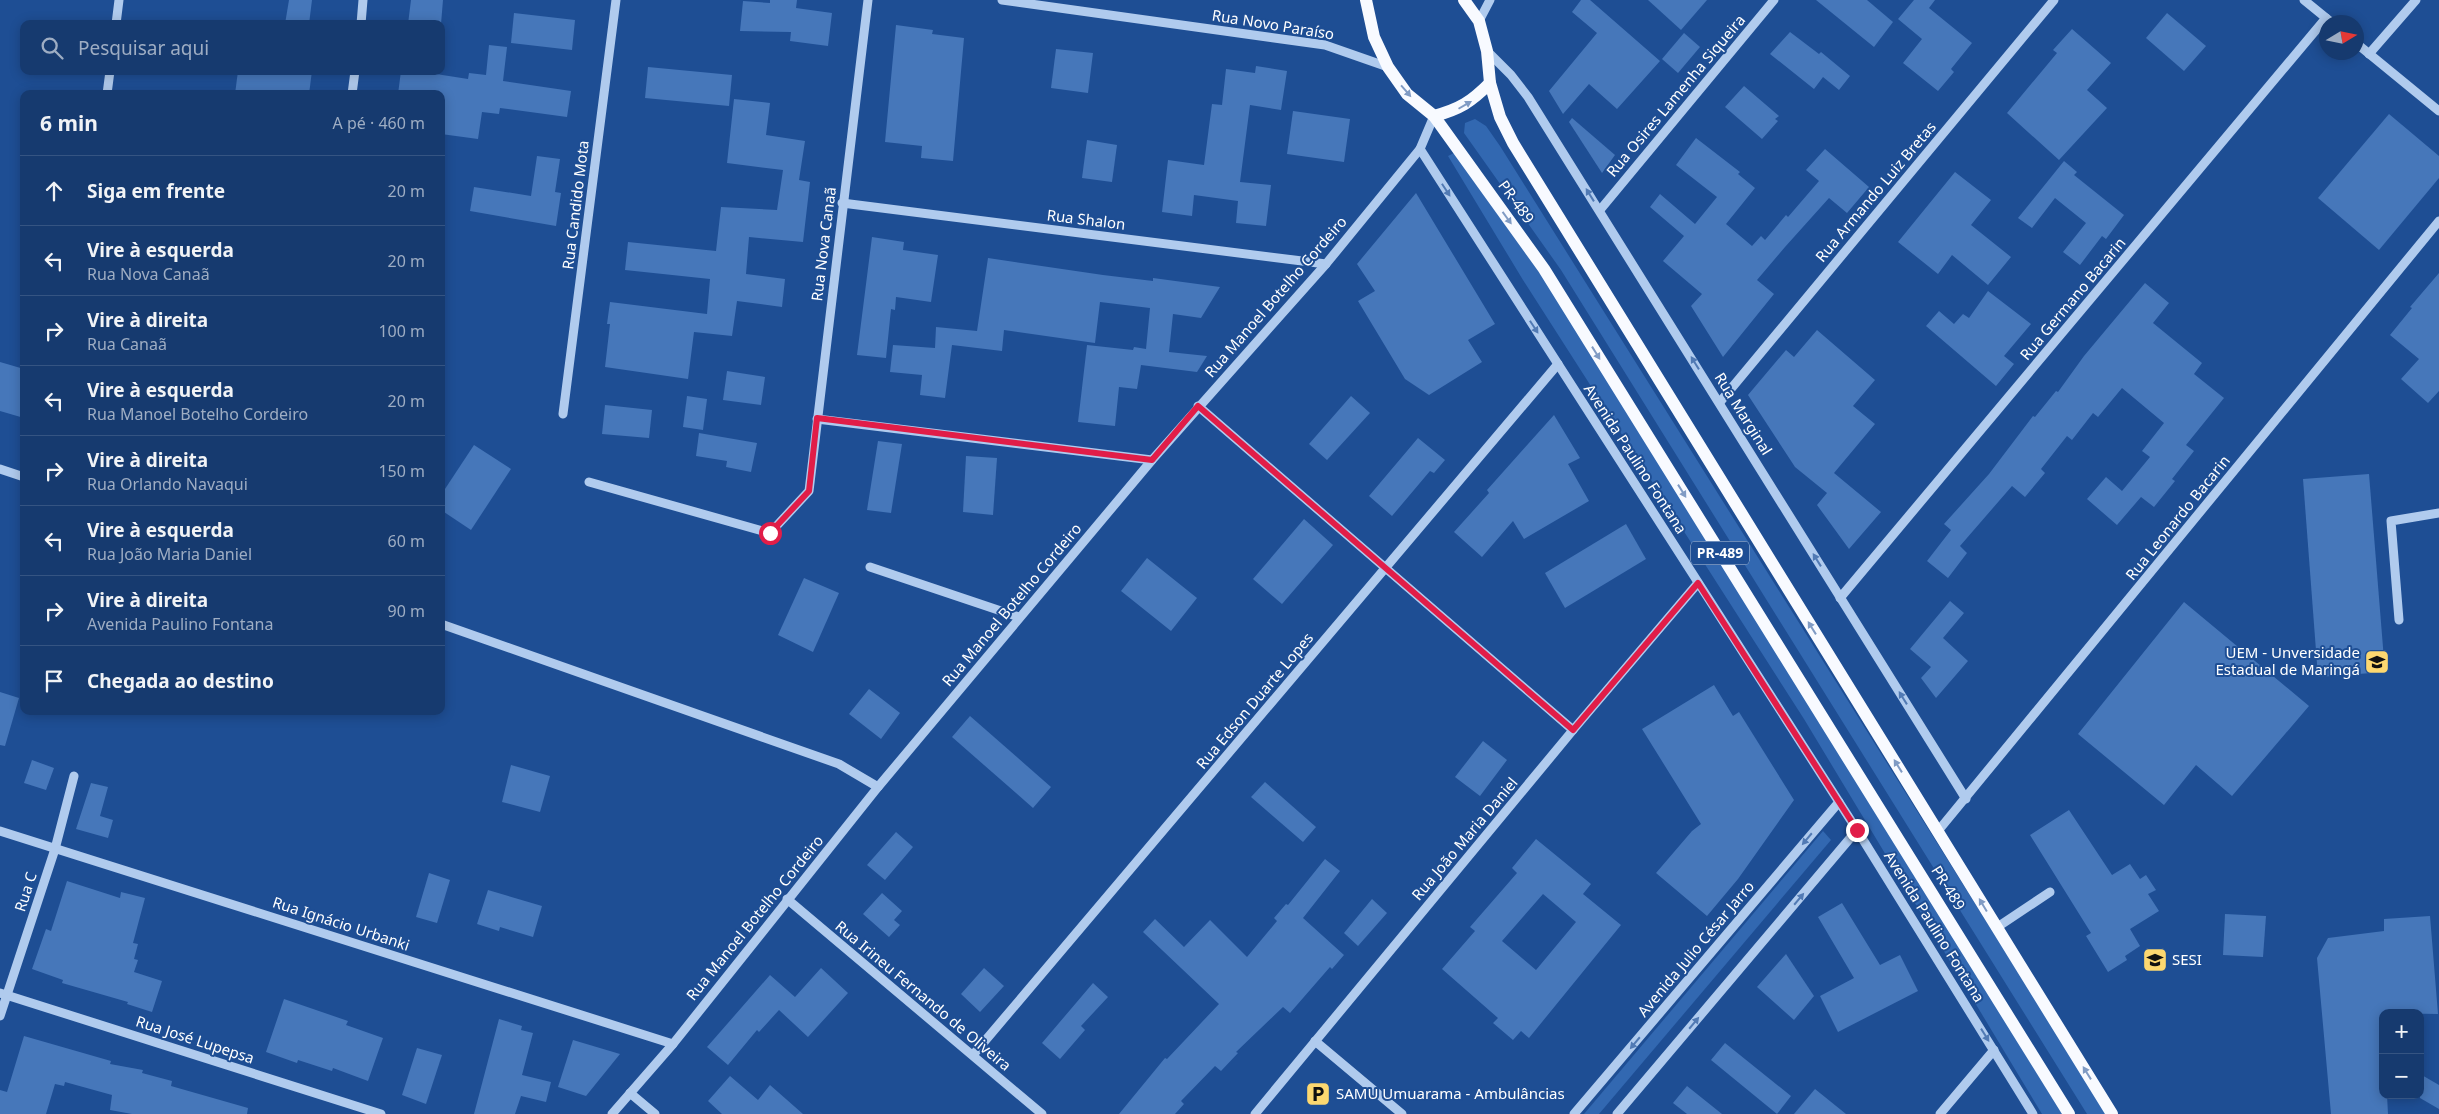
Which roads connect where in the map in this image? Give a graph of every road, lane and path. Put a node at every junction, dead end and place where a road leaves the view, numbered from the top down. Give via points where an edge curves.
1 (118, 0) edge
2 (364, 0) edge
3 (616, 0) edge
4 (868, 0) edge
5 (1002, 0) edge
6 (1464, 0) edge
7 (1490, 0) edge
8 (1774, 0) edge
9 (2054, 0) edge
10 (2304, 0) edge
11 (2416, 0) edge
12 (1371, 3) edge
13 (2323, 15) edge
14 (116, 20) edge
15 (362, 20) edge
16 (1479, 20) junction
17 (2319, 32) edge
18 (2364, 50) edge
19 (1487, 51) junction
20 (2369, 54) junction
21 (1388, 67) junction
22 (109, 75) edge
23 (354, 75) edge
24 (1490, 83) junction
25 (108, 90) edge
26 (353, 90) edge
27 (2439, 111) edge
28 (1434, 116) junction
29 (1420, 149) junction
30 (842, 204) junction
31 (1600, 210) junction
32 (2439, 221) edge
33 (1326, 264) junction
34 (1558, 364) junction
35 (1720, 402) junction
36 (1198, 406) junction
37 (563, 414) dead end
38 (817, 418) junction
39 (1152, 460) junction
40 (0, 469) edge
41 (20, 476) edge
42 (589, 482) dead end
43 (2439, 514) edge
44 (870, 567) dead end
45 (1386, 568) junction
46 (1698, 583) junction
47 (1840, 598) junction
48 (1020, 618) junction
49 (2399, 620) dead end
50 (445, 625) edge
51 (1573, 730) junction
52 (74, 776) dead end
53 (878, 787) junction
54 (1966, 799) junction
55 (1839, 802) junction
56 (1857, 830) junction
57 (0, 831) edge
58 (1938, 831) junction
59 (55, 849) junction
60 (2050, 892) dead end
61 (787, 899) junction
62 (1996, 928) junction
63 (3, 994) edge
64 (0, 1016) edge
65 (1315, 1040) junction
66 (673, 1044) junction
67 (1994, 1050) junction
68 (972, 1055) junction
69 (630, 1093) junction
70 (382, 1114) edge
71 (612, 1114) edge
72 (655, 1114) edge
73 (1042, 1114) edge
74 (1254, 1114) edge
75 (1402, 1114) edge
76 (1574, 1114) edge
77 (1617, 1114) edge
78 (1940, 1114) edge
79 (2033, 1114) edge
80 (2069, 1114) edge
81 (2112, 1114) edge

1 - 14 street
2 - 15 street
3 - 37 street, Rua Candido Mota
4 - 30 street, Rua Nova Canaã
5 - 21 street, Rua Novo Paraíso via 1325,45
6 - 16 main road, PR-489 / PR-489
7 - 16 street
8 - 31 street, Rua Osires Lamenha Siqueira
9 - 35 street, Rua Armando Luiz Bretas
10 - 13 street
11 - 20 street
12 - 21 main road, PR-489 / PR-489 via 1374,37
16 - 19 main road, PR-489 / PR-489
17 - 47 street, Rua Germano Bacarin
18 - 20 street
19 - 24 main road, PR-489 / PR-489
31 -> 19 street, Rua Marginal via 1528,97
20 - 27 street
21 -> 28 main road, PR-489 / PR-489 via 1407,94
22 - 25 street
23 - 26 street
28 -> 24 main road via 1472,101
58 -> 24 main road, PR-489 / PR-489 via 1513,143
28 - 29 street, Rua Manoel Botelho Cordeiro
28 -> 80 main road, PR-489 / PR-489 via 1544,269
29 - 33 street, Rua Manoel Botelho Cordeiro
29 -> 34 street, Avenida Paulino Fontana
30 - 33 street, Rua Shalon
30 - 38 street, Rua Nova Canaã
35 -> 31 street, Rua Marginal
32 - 54 street, Rua Leonardo Bacarin
33 - 36 street, Rua Manoel Botelho Cordeiro
34 - 45 street, Rua Edson Duarte Lopes
34 - 46 street, Avenida Paulino Fontana
47 -> 35 street, Rua Marginal
36 - 39 street, Rua Manoel Botelho Cordeiro
36 - 45 street
38 - 39 street
38 - 42 street, Rua Nova Canaã via 809,491 770,533
39 - 48 street, Rua Manoel Botelho Cordeiro
40 - 41 street
43 - 49 street via 2391,521
44 - 48 street
45 - 51 street
45 - 68 street, Rua Edson Duarte Lopes
46 - 51 street, Rua João Maria Daniel
46 - 55 street, Avenida Paulino Fontana
54 -> 47 street, Rua Marginal
48 - 53 street, Rua Manoel Botelho Cordeiro
50 - 53 street via 840,764
51 - 65 street, Rua João Maria Daniel
52 - 59 street, Rua C
53 - 61 street, Rua Manoel Botelho Cordeiro
54 - 58 street, Rua Leonardo Bacarin
55 - 56 street, Avenida Paulino Fontana
55 -> 76 street, Avenida Julio César Jarro
56 -> 67 street, Avenida Paulino Fontana
77 -> 56 street
57 - 59 street, Rua Ignácio Urbanki
62 -> 58 main road, PR-489 / PR-489
59 - 63 street, Rua C
59 - 66 street, Rua Ignácio Urbanki
60 - 62 street
61 - 66 street, Rua Manoel Botelho Cordeiro
61 - 68 street, Rua Irineu Fernando de Oliveira
81 -> 62 main road, PR-489 / PR-489
63 - 64 street, Rua C
63 - 70 street, Rua José Lupepsa
65 - 74 street, Rua João Maria Daniel
65 - 75 street
66 - 69 street, Rua Manoel Botelho Cordeiro
67 - 78 street
67 - 79 street, Avenida Paulino Fontana
68 - 73 street, Rua Irineu Fernando de Oliveira
69 - 71 street, Rua Manoel Botelho Cordeiro
69 - 72 street

